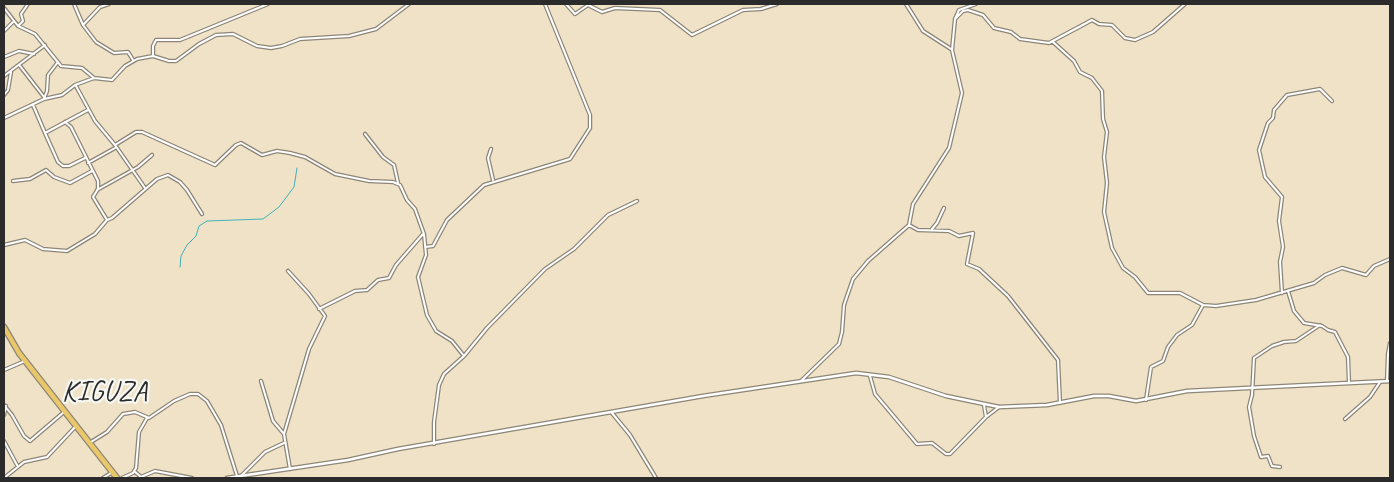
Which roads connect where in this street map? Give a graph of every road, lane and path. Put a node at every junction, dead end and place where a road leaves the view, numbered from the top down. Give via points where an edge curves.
1 (28, 4) edge
2 (74, 4) edge
3 (109, 4) edge
4 (268, 4) edge
5 (409, 4) edge
6 (545, 4) edge
7 (566, 4) edge
8 (777, 4) edge
9 (906, 4) edge
10 (976, 4) edge
11 (1185, 4) edge
12 (4, 8) edge
13 (955, 19) junction
14 (14, 22) junction
15 (6, 24) dead end
16 (10, 25) junction
17 (84, 25) junction
18 (18, 26) junction
19 (4, 31) edge
20 (1053, 42) junction
21 (45, 45) junction
22 (952, 50) junction
23 (34, 54) junction
24 (153, 56) junction
25 (4, 57) edge
26 (133, 60) junction
27 (58, 62) junction
28 (20, 65) junction
29 (12, 71) junction
30 (4, 76) edge
31 (94, 78) junction
32 (75, 85) junction
33 (4, 95) edge
34 (44, 98) junction
35 (1332, 101) dead end
36 (32, 105) junction
37 (88, 110) junction
38 (4, 118) edge
39 (65, 122) junction
40 (45, 133) junction
41 (366, 134) dead end
42 (115, 146) junction
43 (491, 149) dead end
44 (152, 155) dead end
45 (85, 158) junction
46 (88, 163) junction
47 (132, 170) junction
48 (92, 171) junction
49 (13, 181) dead end
50 (493, 181) junction
51 (398, 183) junction
52 (145, 188) junction
53 (97, 190) junction
54 (637, 201) dead end
55 (944, 208) dead end
56 (202, 214) dead end
57 (107, 220) junction
58 (909, 225) junction
59 (932, 229) junction
60 (424, 234) junction
61 (4, 245) edge
62 (425, 247) junction
63 (1390, 259) edge
64 (288, 271) dead end
65 (1288, 291) junction
66 (1282, 293) junction
67 (1203, 305) junction
68 (320, 309) junction
69 (1320, 325) junction
70 (4, 327) edge
71 (1390, 343) edge
72 (464, 356) junction
73 (25, 361) junction
74 (4, 370) edge
75 (870, 374) junction
76 (261, 381) dead end
77 (800, 381) junction
78 (1389, 381) edge
79 (1380, 382) junction
80 (1349, 384) junction
81 (1252, 389) junction
82 (1146, 400) junction
83 (1060, 403) junction
84 (984, 405) junction
85 (5, 406) edge
86 (999, 407) junction
87 (64, 412) junction
88 (612, 412) junction
89 (4, 414) edge
90 (986, 417) junction
91 (147, 418) junction
92 (1345, 418) dead end
93 (76, 426) junction
94 (284, 434) junction
95 (4, 441) edge
96 (89, 443) junction
97 (284, 443) junction
98 (434, 444) junction
99 (17, 466) junction
100 (1280, 467) dead end
101 (290, 469) junction
102 (134, 470) junction
103 (111, 473) junction
104 (240, 477) edge
105 (4, 478) edge
106 (102, 478) edge
107 (117, 478) edge
108 (192, 478) edge
109 (227, 478) edge
110 (656, 478) edge

1 - 18 street
2 - 17 street
3 - 17 street via 100,7
4 - 24 street via 180,40 156,40
5 - 24 street via 385,24 348,36 300,39 271,48 223,33 205,40 176,61
6 - 50 street via 592,124 570,159
7 - 8 street via 575,14 588,5 602,12 615,8 660,10 692,35 743,10 761,10
9 - 22 street via 923,31
10 - 13 street via 960,10
11 - 20 street via 1152,32 1134,40 1126,38 1112,25 1091,20
12 - 14 street
13 - 20 street via 965,10 983,15 994,28 1011,32 1021,40
13 - 22 street
14 - 16 street
14 - 18 street
15 - 16 street
16 - 19 street
17 - 26 street via 96,42 114,53 128,52
18 - 21 street via 32,32
20 - 67 street via 1102,91 1107,132 1104,212 1112,248 1123,268 1148,293 1181,293
21 - 23 street
21 - 27 street
22 - 58 street via 962,86 960,108 949,148 913,204
23 - 25 street via 18,51
23 - 28 street
24 - 26 street
26 - 31 street via 112,80
27 - 31 street via 64,67 82,68
27 - 34 street via 48,75 48,91
28 - 29 street
28 - 34 street
29 - 30 street
29 - 33 street
31 - 32 street
32 - 34 street via 62,95
32 - 37 street
34 - 36 street
35 - 66 street via 1320,89 1287,95 1274,110 1259,151 1265,177 1282,197 1279,224 1283,247 1280,262
36 - 38 street
36 - 40 street
37 - 39 street
37 - 42 street
39 - 40 street
39 - 45 street via 71,126
40 - 45 street via 63,166
41 - 51 street via 383,157 394,165
42 - 46 street
42 - 47 street
42 - 51 street via 140,132 215,165 241,143 262,155 277,152 305,157 339,175
43 - 50 street via 488,158
44 - 47 street
45 - 46 street
46 - 48 street
47 - 52 street
47 - 53 street
48 - 49 street via 70,182 54,177 46,170 30,179
48 - 53 street via 98,181
50 - 62 street via 447,220 434,246
51 - 60 street via 408,203 415,209
52 - 56 street via 161,177 174,177 187,190
52 - 57 street
53 - 57 street via 94,200
54 - 72 street via 608,215 574,249 545,269
55 - 59 street
57 - 61 street via 95,234 67,251 43,249 25,240
58 - 59 street via 921,230
58 - 77 street via 868,260 853,279 844,306 839,344
59 - 83 street via 950,231 959,236 973,234 966,264 978,269 1008,296 1058,360
60 - 62 street
60 - 68 street via 396,265 389,278 378,280 367,290 356,291
62 - 72 street via 425,262 418,278 427,315 436,331 452,341
63 - 65 street via 1374,266 1366,275 1342,268 1326,274 1314,284
64 - 68 street
65 - 66 street
65 - 69 street via 1294,311 1304,322
66 - 67 street via 1256,300
67 - 82 street via 1192,325 1177,335 1168,347 1163,361 1151,367
68 - 94 street via 325,318 310,349
69 - 80 street via 1334,331 1346,353
69 - 81 street via 1296,341 1284,342 1255,356
70 - 73 highway
71 - 78 street
72 - 98 street via 444,374 439,384
73 - 74 street
73 - 87 highway
75 - 77 street
75 - 84 street
75 - 90 street via 876,394 917,444 932,443 950,454
76 - 94 street via 273,421
77 - 88 street
78 - 79 street
79 - 80 street
79 - 92 street via 1370,397
80 - 81 street
81 - 82 street via 1187,391
81 - 100 street via 1249,407 1257,447 1272,466
82 - 83 street via 1132,401 1102,395
83 - 86 street
84 - 86 street
84 - 90 street
85 - 87 street via 30,441
85 - 89 street
86 - 90 street
87 - 93 highway
88 - 98 street
88 - 110 street
91 - 96 street via 135,412 124,414 107,432
91 - 102 street via 140,429 138,463
91 - 104 street via 190,394 201,395 215,412
93 - 96 highway
93 - 99 street via 46,457
94 - 97 street
95 - 99 street
96 - 103 highway
97 - 101 street
97 - 104 street via 265,452
98 - 101 street
99 - 105 street
101 - 104 street
102 - 107 street
102 - 108 street via 141,477 155,471
103 - 106 street
103 - 107 highway
104 - 109 street

